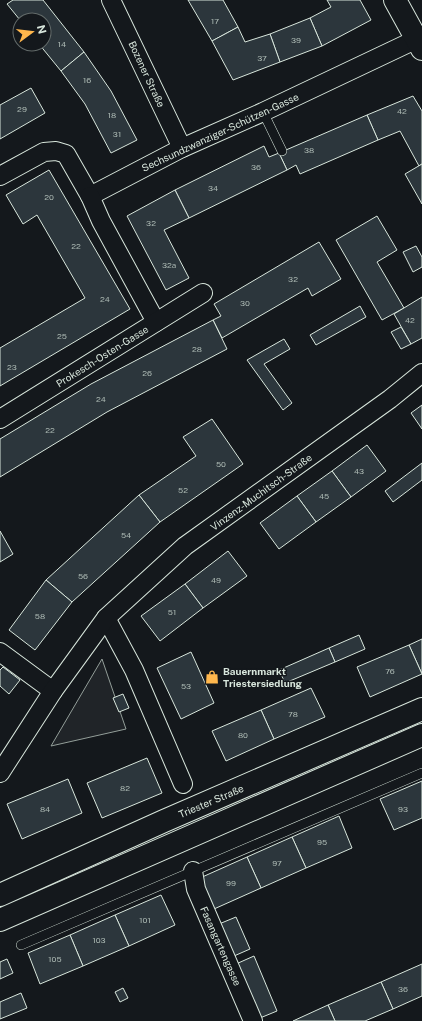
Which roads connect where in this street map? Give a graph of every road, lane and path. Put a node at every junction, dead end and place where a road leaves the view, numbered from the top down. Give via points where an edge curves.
1 (111, 0) edge
2 (395, 0) edge
3 (419, 44) edge
4 (263, 112) junction
5 (182, 148) junction
6 (282, 151) dead end
7 (0, 176) edge
8 (90, 196) junction
9 (204, 293) dead end
10 (156, 322) junction
11 (422, 373) edge
12 (0, 419) edge
13 (106, 618) junction
14 (0, 652) edge
15 (53, 691) junction
16 (422, 709) edge
17 (422, 735) edge
18 (422, 772) edge
19 (0, 773) edge
20 (183, 784) dead end
21 (193, 870) junction
22 (0, 895) edge
23 (0, 920) edge
24 (21, 945) dead end
25 (253, 1021) edge

1 - 5 street, Bozener Straße
2 - 3 main road
3 - 4 street, Sechsundzwanziger-Schützen-Gasse
4 - 5 street, Sechsundzwanziger-Schützen-Gasse
4 - 6 lane
5 - 8 street, Sechsundzwanziger-Schützen-Gasse
7 - 8 street via 44,152 56,151 66,154
8 - 10 street
9 - 10 street, Prokesch-Osten-Gasse
10 - 12 street, Prokesch-Osten-Gasse
11 - 13 street, Vinzenz-Muchitsch-Straße via 390,399 185,546
13 - 15 street, Vinzenz-Muchitsch-Straße
13 - 20 street via 134,670
14 - 15 street
15 - 19 street, Vinzenz-Muchitsch-Straße
16 - 22 main road, Triester Straße
17 - 23 main road
18 - 21 lane
21 - 24 lane
21 - 25 street, Fasangartengasse via 196,889

